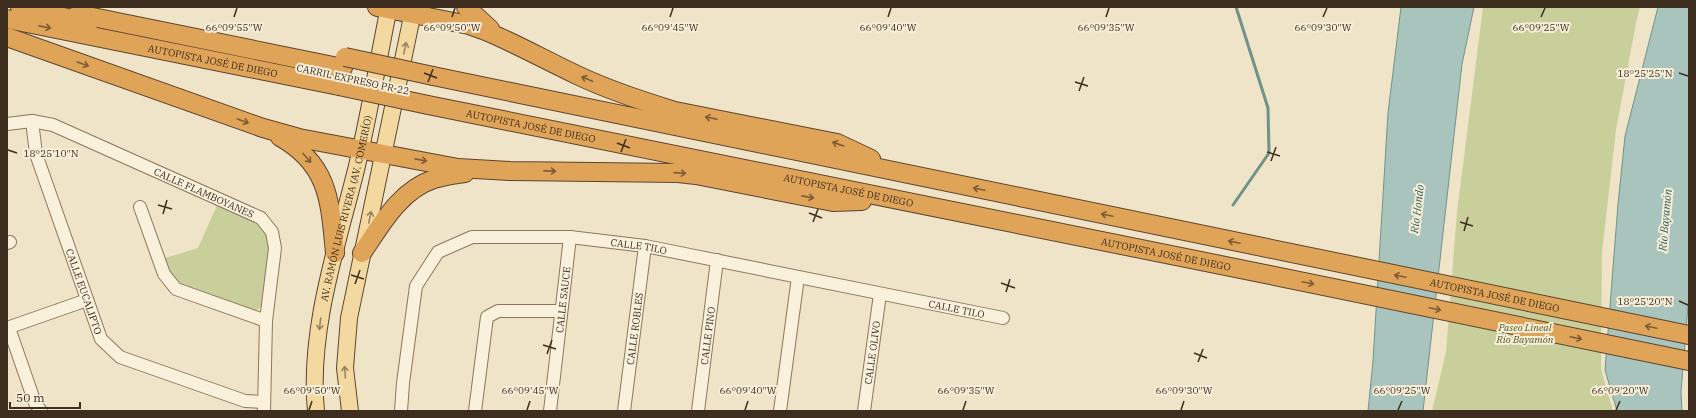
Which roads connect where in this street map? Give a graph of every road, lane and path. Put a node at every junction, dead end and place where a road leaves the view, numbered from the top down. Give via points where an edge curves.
1 (20, 7) edge
2 (32, 7) edge
3 (102, 7) edge
4 (466, 7) edge
5 (385, 8) edge
6 (413, 10) edge
7 (7, 19) edge
8 (498, 36) junction
9 (7, 37) edge
10 (342, 72) junction
11 (430, 90) junction
12 (32, 121) junction
13 (7, 124) edge
14 (263, 128) junction
15 (361, 149) junction
16 (383, 153) junction
17 (485, 169) junction
18 (899, 172) junction
19 (956, 184) junction
20 (895, 200) junction
21 (146, 212) dead end
22 (570, 237) junction
23 (645, 246) junction
24 (335, 253) junction
25 (362, 253) junction
26 (717, 260) junction
27 (1267, 274) junction
28 (798, 277) junction
29 (880, 294) junction
30 (87, 300) junction
31 (561, 311) junction
32 (1003, 318) dead end
33 (266, 321) junction
34 (8, 328) edge
35 (1689, 335) edge
36 (1689, 362) edge
37 (263, 406) edge
38 (42, 411) edge
39 (316, 411) edge
40 (350, 411) edge
41 (402, 411) edge
42 (475, 411) edge
43 (550, 411) edge
44 (624, 411) edge
45 (698, 411) edge
46 (780, 411) edge
47 (864, 411) edge

1 - 10 highway, CARRIL EXPRESO PR-22
2 - 10 highway, CARRIL EXPRESO PR-22
3 - 10 highway, AUTOPISTA JOSÉ DE DIEGO
4 - 8 highway
5 - 6 highway
5 - 15 main road, AV. RAMÓN LUIS RIVERA (AV. COMERÍO)
6 - 8 highway via 469,25
16 -> 6 main road
7 -> 10 highway, AUTOPISTA JOSÉ DE DIEGO
18 -> 8 highway via 837,143 675,111 646,102 578,76
9 -> 14 highway
10 - 11 highway, AUTOPISTA JOSÉ DE DIEGO, bridge
10 - 11 highway, AUTOPISTA JOSÉ DE DIEGO, bridge
11 - 18 highway, AUTOPISTA JOSÉ DE DIEGO
11 - 19 highway via 898,182
11 - 20 highway, AUTOPISTA JOSÉ DE DIEGO
11 - 27 highway via 1182,249
12 - 13 street, CALLE FLAMBOYANES
12 - 30 street, CALLE EUCALIPTO via 36,154
12 - 33 street, CALLE FLAMBOYANES via 53,124 261,218 272,232 275,248
14 - 15 highway via 299,138
14 -> 24 highway via 301,152 320,177 332,211
15 - 16 highway
15 - 24 main road, AV. RAMÓN LUIS RIVERA (AV. COMERÍO)
16 -> 17 highway via 458,168
25 -> 16 main road
17 -> 20 highway via 678,173 833,202
17 - 25 highway via 433,179 412,191 398,202
18 - 19 highway, AUTOPISTA JOSÉ DE DIEGO
35 -> 19 highway, AUTOPISTA JOSÉ DE DIEGO
20 - 27 highway, AUTOPISTA JOSÉ DE DIEGO
21 - 33 street via 164,274 176,289
22 - 23 street, CALLE TILO
22 - 31 street, CALLE SAUCE
22 - 41 street, CALLE TILO via 472,237 438,252 416,286 403,383
23 - 26 street, CALLE TILO
23 - 44 street, CALLE ROBLES
24 -> 39 main road, AV. RAMÓN LUIS RIVERA (AV. COMERÍO) via 321,314 315,364
40 -> 25 main road via 345,368 349,318
26 - 28 street, CALLE TILO
26 - 45 street, CALLE PINO
27 -> 36 highway, AUTOPISTA JOSÉ DE DIEGO
28 - 29 street, CALLE TILO
28 - 46 street
29 - 32 street, CALLE TILO
29 - 47 street, CALLE OLIVO
30 - 34 street
30 - 37 street, CALLE EUCALIPTO via 101,339 120,357
31 - 42 street via 498,311 487,317
31 - 43 street, CALLE SAUCE
33 - 37 street, CALLE FLAMBOYANES
34 - 38 street via 35,403

